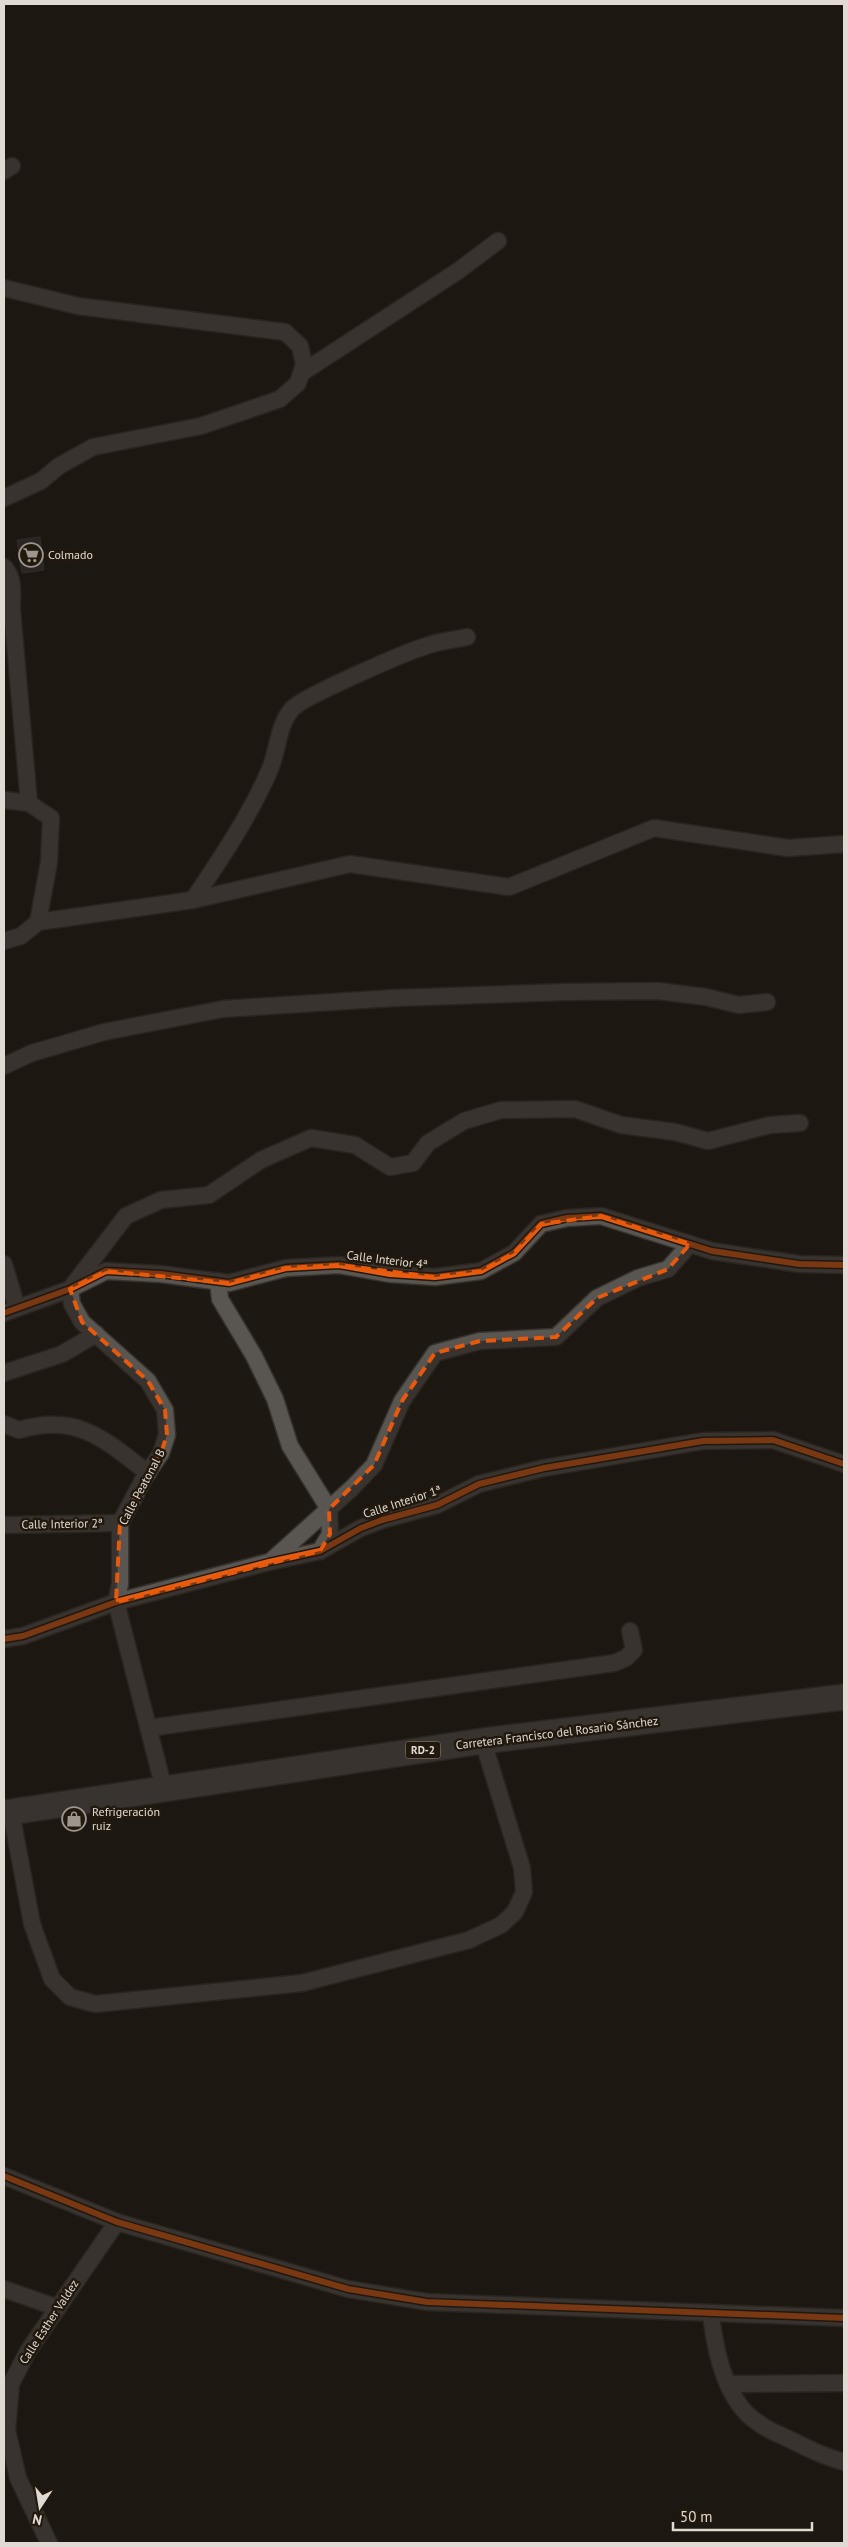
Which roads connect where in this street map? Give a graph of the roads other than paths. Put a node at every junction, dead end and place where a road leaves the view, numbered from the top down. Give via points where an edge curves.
1 (498, 241) dead end
2 (4, 288) edge
3 (302, 372) junction
4 (4, 498) edge
5 (4, 567) edge
6 (467, 638) dead end
7 (4, 800) edge
8 (29, 803) junction
9 (844, 844) edge
10 (193, 900) junction
11 (38, 922) junction
12 (4, 941) edge
13 (767, 1002) dead end
14 (4, 1066) edge
15 (800, 1123) dead end
16 (690, 1244) junction
17 (4, 1264) edge
18 (844, 1265) edge
19 (218, 1282) junction
20 (70, 1289) junction
21 (10, 1311) edge
22 (96, 1334) junction
23 (4, 1373) edge
24 (4, 1424) edge
25 (844, 1464) edge
26 (148, 1473) junction
27 (329, 1509) junction
28 (120, 1523) junction
29 (4, 1525) edge
30 (320, 1551) junction
31 (269, 1562) junction
32 (116, 1602) junction
33 (630, 1631) dead end
34 (4, 1639) edge
35 (844, 1697) edge
36 (149, 1728) junction
37 (483, 1741) junction
38 (164, 1789) junction
39 (7, 1812) edge
40 (4, 2176) edge
41 (117, 2222) junction
42 (4, 2289) edge
43 (58, 2308) junction
44 (711, 2314) junction
45 (844, 2318) edge
46 (844, 2383) edge
47 (728, 2384) junction
48 (844, 2462) edge
49 (49, 2543) edge

1 - 3 street via 458,271
2 - 3 street via 78,306 285,332 300,346 304,364
3 - 4 street via 298,383 280,399 202,426 93,447 40,481
5 - 8 street via 12,584
6 - 10 street via 426,646 337,684 292,708 279,736 271,767 252,807
7 - 8 street
8 - 11 street via 51,818 49,862
9 - 10 street via 788,848 654,828 509,887 350,864
10 - 11 street
11 - 12 street via 21,936
13 - 14 street via 739,1005 658,991 584,991 223,1009 104,1032 32,1053
15 - 20 street via 770,1125 708,1141 675,1132 621,1125 575,1109 501,1110 464,1121 428,1143 413,1163 390,1167 355,1145 311,1138 261,1160 209,1195 161,1200 126,1216
16 - 18 street, Calle Interior 4ª via 712,1251 799,1264
16 - 19 street, Calle Interior 4ª via 601,1216 567,1218 541,1224 514,1253 481,1271 435,1277 390,1274 339,1265 286,1268 229,1283
16 - 27 street via 668,1269 638,1278 597,1298 556,1337 480,1341 435,1353 402,1401 374,1465
17 - 21 street
19 - 20 street, Calle Interior 4ª via 106,1271
19 - 27 street via 220,1300 254,1356 275,1399 290,1446
20 - 21 street, Calle Interior 4ª
20 - 22 street, Calle Peatonal B via 72,1304
22 - 23 street via 62,1354
22 - 26 street, Calle Peatonal B via 148,1381 165,1410 167,1435 161,1453
24 - 26 street via 19,1430 36,1425 79,1427 105,1439
25 - 30 street, Calle Interior 1ª via 773,1440 703,1441 609,1456 479,1484 438,1505 361,1528
26 - 28 street, Calle Peatonal B
27 - 30 street via 330,1534
27 - 31 street
28 - 29 street, Calle Interior 2ª
28 - 32 street, Calle Peatonal B via 120,1584
30 - 31 street, Calle Interior 1ª
31 - 32 street, Calle Interior 1ª
32 - 34 street, Calle Interior 1ª via 23,1636
32 - 36 street
33 - 36 street via 634,1650 614,1663
35 - 37 main road, Carretera Francisco del Rosario Sánchez / RD-2
36 - 38 street
37 - 38 main road, Carretera Francisco del Rosario Sánchez / RD-2
37 - 39 street via 522,1868 524,1892 515,1912 502,1925 469,1940 302,1983 95,2004 70,1997 52,1979 32,1924
38 - 39 main road, Carretera Francisco del Rosario Sánchez / RD-2
40 - 41 street
41 - 43 street, Calle Esther Valdez
41 - 44 street via 348,2289 427,2302
42 - 43 street
43 - 49 street, Calle Esther Valdez via 28,2351 11,2384 7,2430 18,2478
44 - 45 street
44 - 47 street via 714,2343
46 - 47 street
47 - 48 street via 740,2406 758,2424 825,2457

